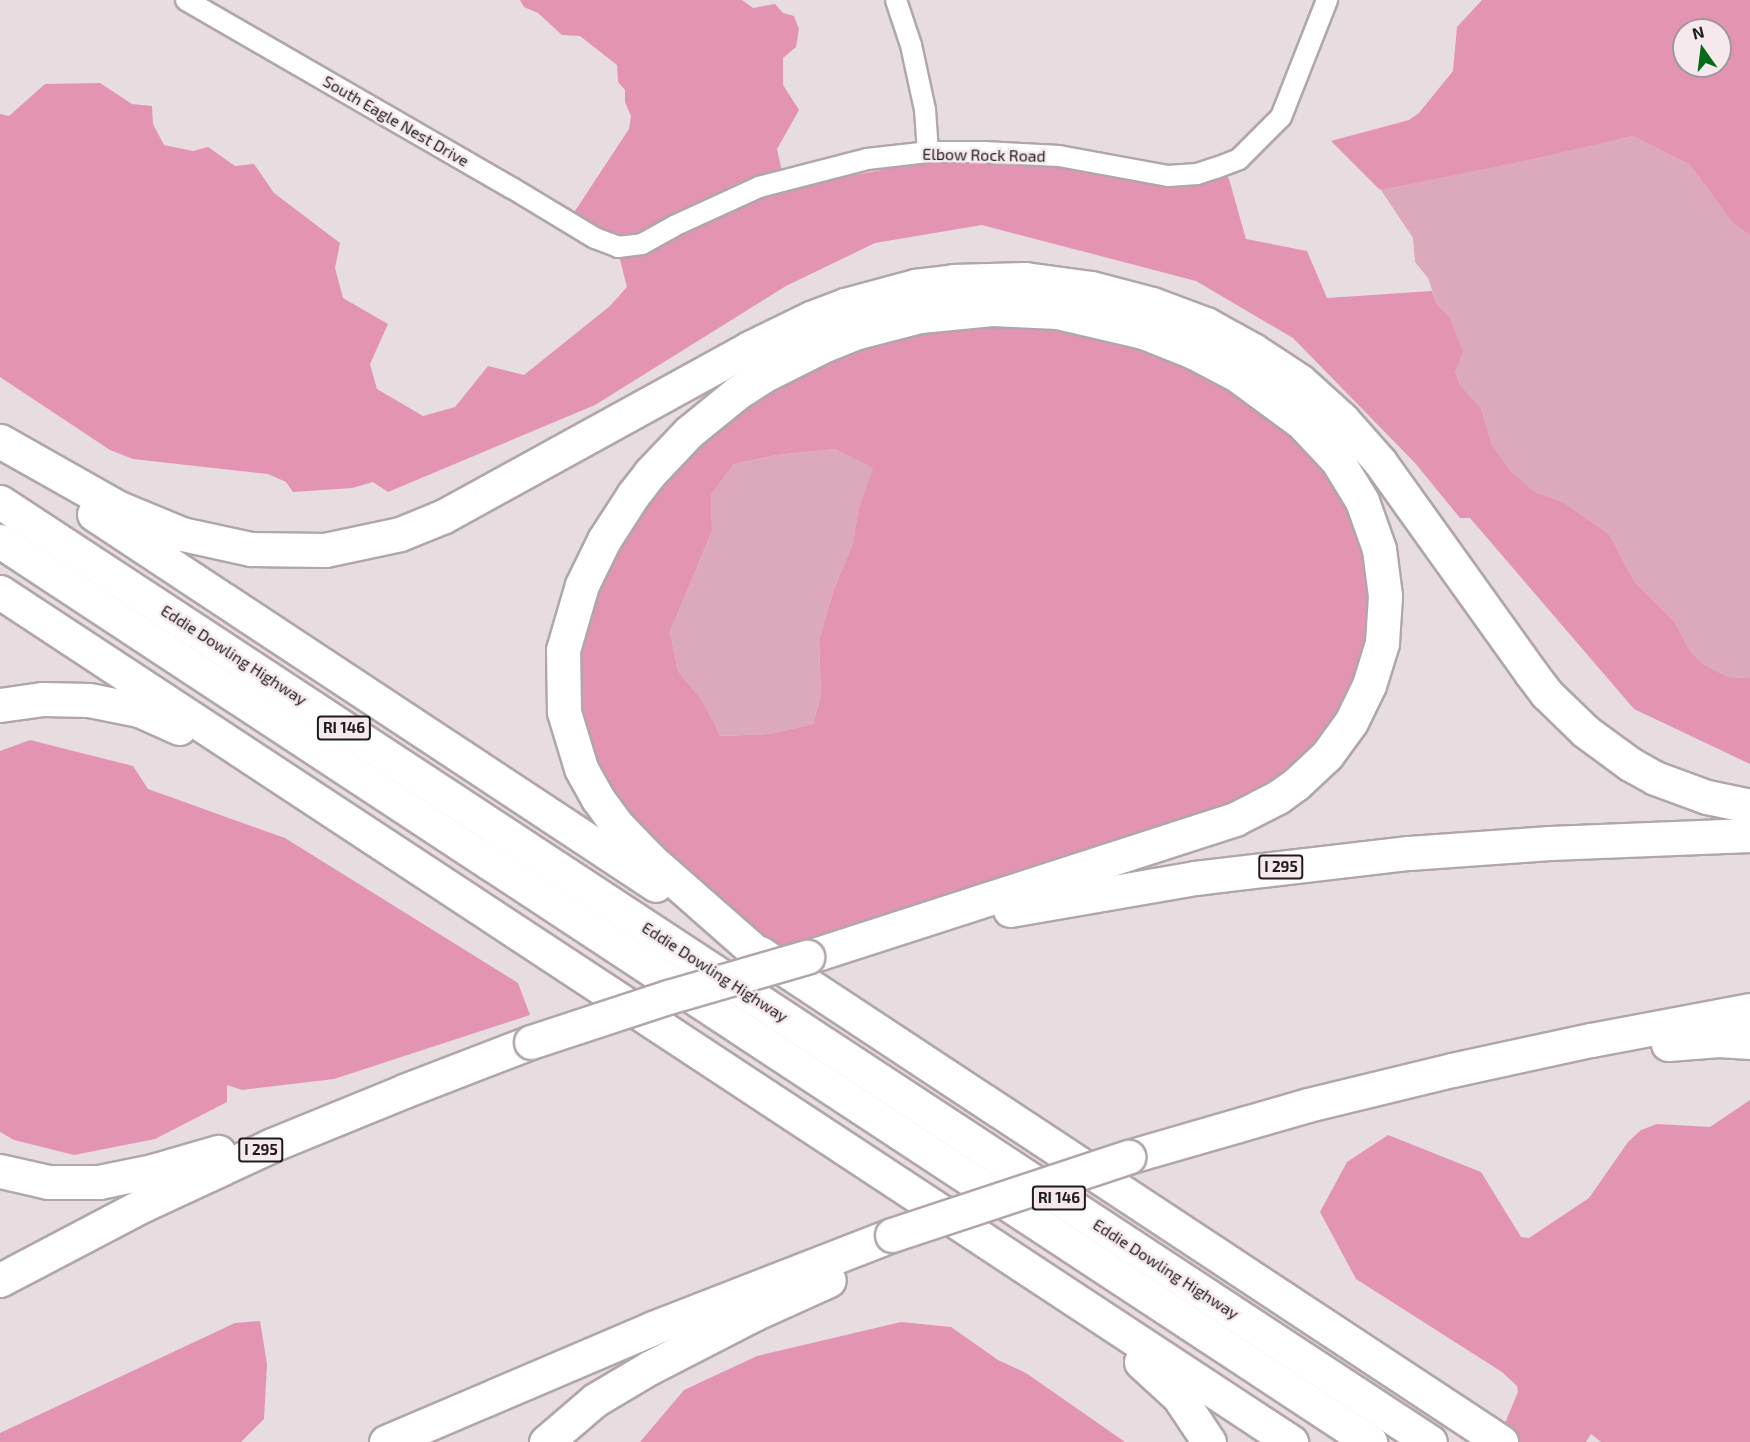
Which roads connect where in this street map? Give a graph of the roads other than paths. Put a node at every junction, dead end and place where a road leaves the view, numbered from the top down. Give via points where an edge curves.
1 (186, 0) edge
2 (896, 0) edge
3 (1327, 0) edge
4 (928, 152) junction
5 (606, 242) joint
6 (0, 441) edge
7 (0, 451) edge
8 (0, 502) edge
9 (0, 541) edge
10 (0, 591) edge
11 (0, 705) edge
12 (326, 806) junction
13 (1750, 806) edge
14 (1750, 835) edge
15 (751, 948) junction
16 (815, 954) junction
17 (1750, 1010) edge
18 (531, 1042) junction
19 (1750, 1042) edge
20 (1452, 1070) junction
21 (0, 1172) edge
22 (900, 1241) junction
23 (1029, 1269) junction
24 (0, 1280) edge
25 (1434, 1398) junction
26 (386, 1442) edge
27 (546, 1442) edge
28 (1209, 1442) edge
29 (1291, 1442) edge
30 (1370, 1442) edge
31 (1430, 1442) edge
32 (1501, 1442) edge
33 (1515, 1442) edge

1 - 5 street, South Eagle Nest Drive
2 - 4 street via 925,110
3 - 4 street, Elbow Rock Road via 1281,117 1239,159 1197,174 1168,176 1059,156
4 - 5 street, Elbow Rock Road via 867,159 806,173 759,187 642,244 618,247
6 - 13 highway via 119,508 182,534 251,549 325,550 392,536 444,516 749,348 845,304 915,286 953,281 1025,279 1091,288 1152,303 1206,324 1300,381 1342,419 1380,462 1531,674 1585,731 1630,765 1655,778 1707,797
7 - 15 highway
8 - 31 highway, Eddie Dowling Highway / RI 146
9 - 30 highway, Eddie Dowling Highway / RI 146
10 - 12 highway
11 - 12 highway via 67,698 139,710 185,730
12 - 23 highway
14 - 16 highway, I 295 via 1479,847 1267,868 1032,905
15 - 16 highway via 617,825 580,768 564,712 563,650 582,585 604,540 633,495 689,432 754,382 854,333 920,316 992,309 1057,312 1160,339 1237,375 1302,423 1337,460 1362,501 1379,549 1385,596 1382,643 1369,685 1351,722 1327,755 1278,797 1235,819
15 - 25 highway
16 - 18 highway, I 295, bridge
17 - 20 highway
18 - 21 highway via 252,1142 152,1171 75,1183
18 - 24 highway, I 295 via 272,1145 143,1205
19 - 20 highway via 1694,1041
20 - 22 highway, bridge via 1308,1105 1128,1157
22 - 26 highway via 610,1345
22 - 27 highway via 648,1368 595,1400
23 - 28 highway via 1162,1380
23 - 29 highway
25 - 32 highway
25 - 33 highway

